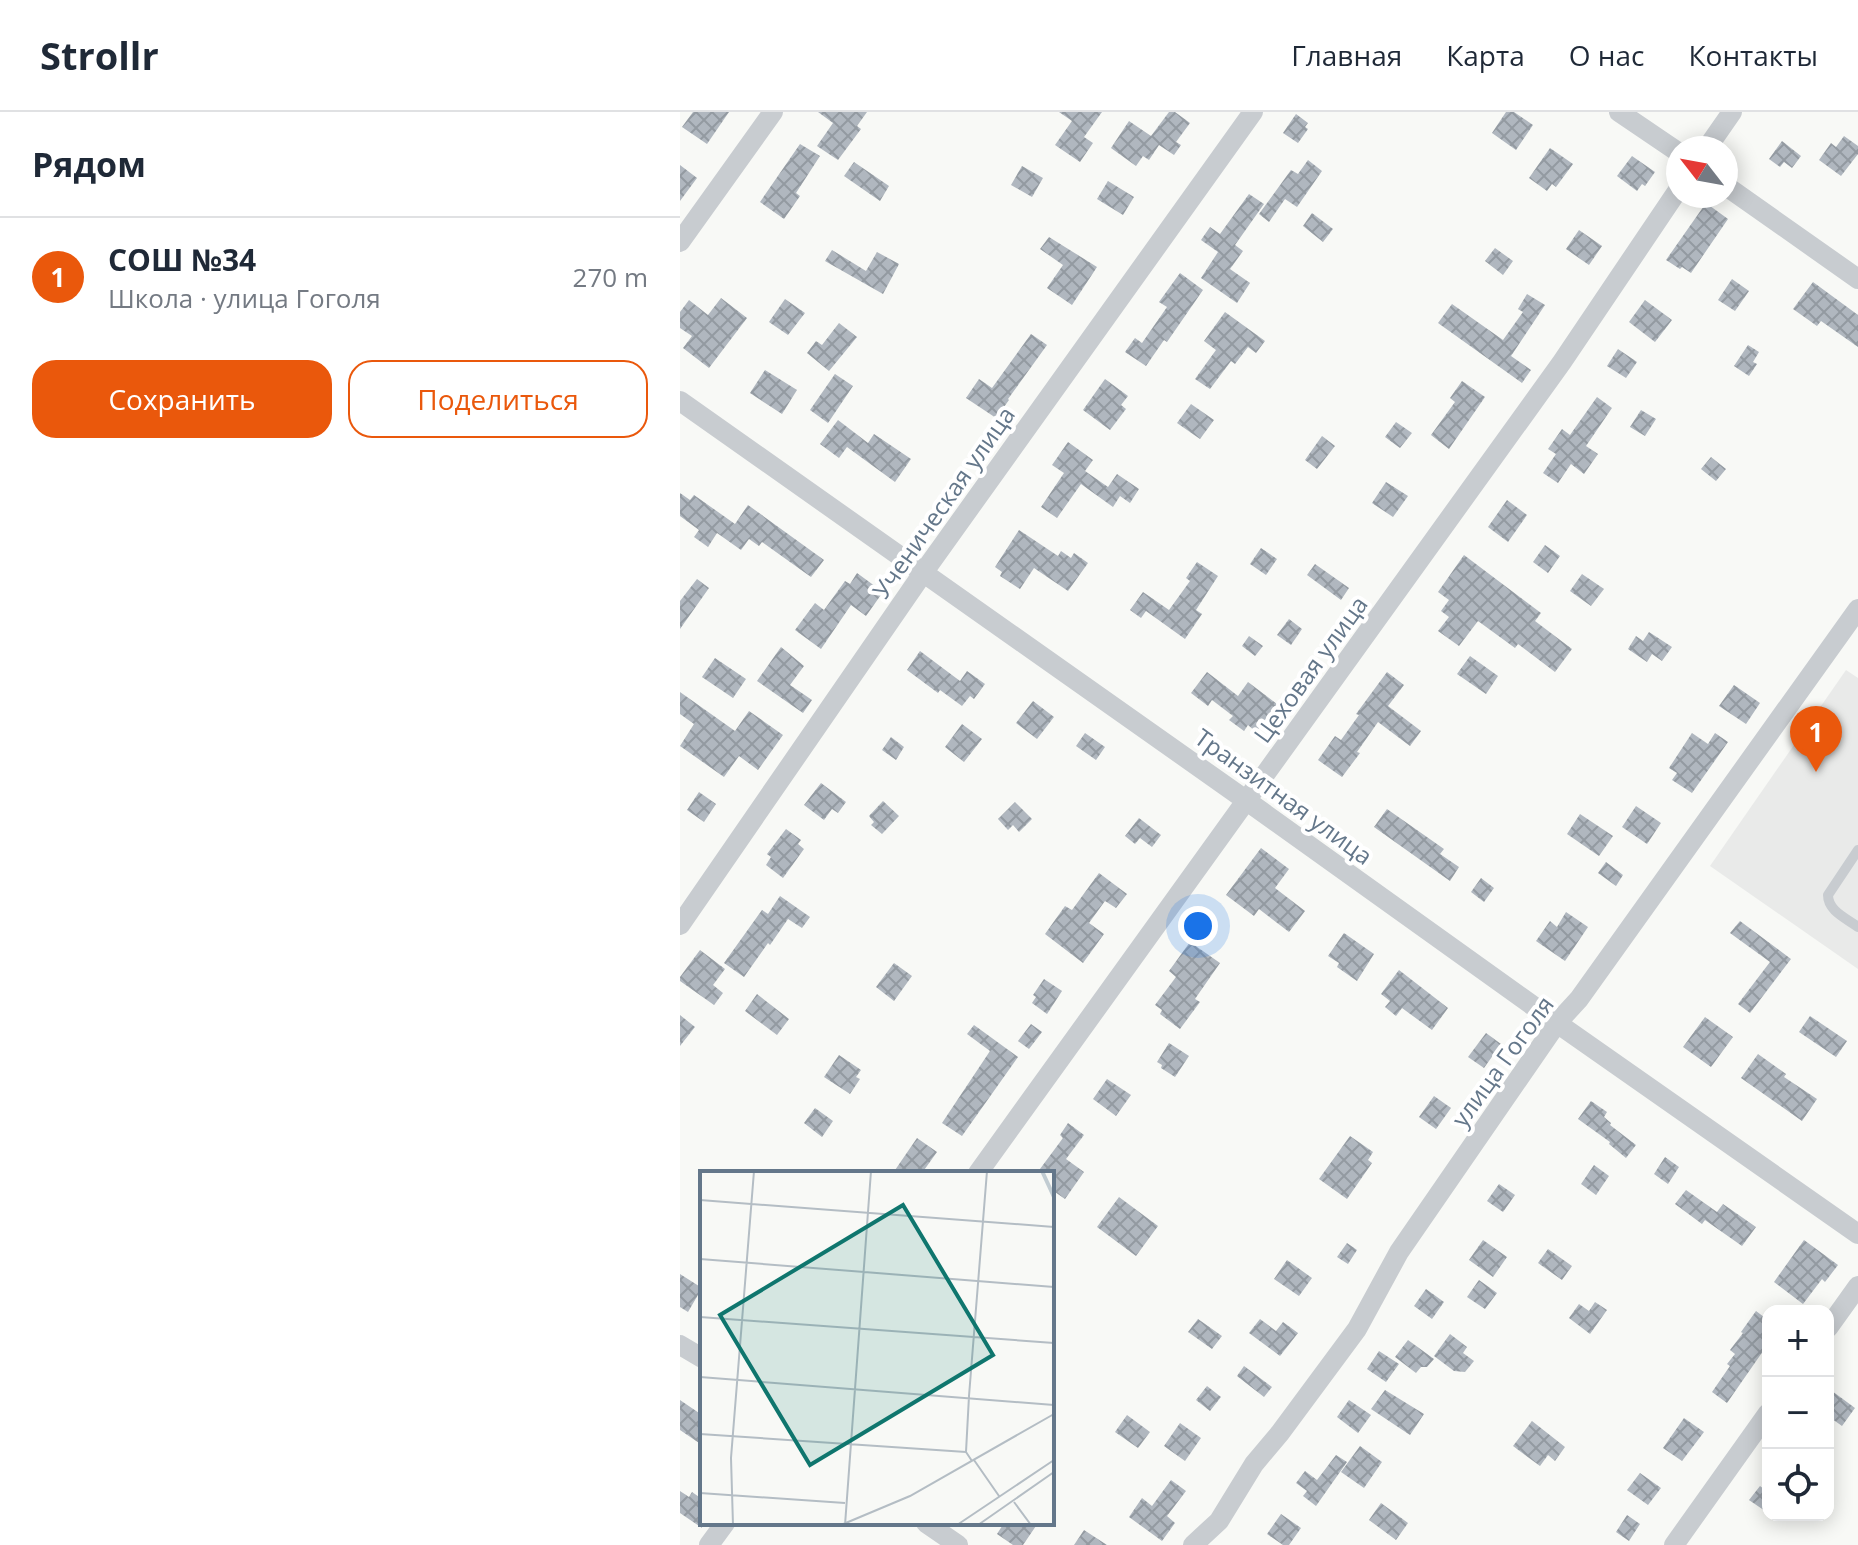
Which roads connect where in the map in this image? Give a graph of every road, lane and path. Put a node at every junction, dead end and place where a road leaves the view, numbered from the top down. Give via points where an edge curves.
1 (773, 112) edge
2 (1253, 112) edge
3 (1619, 112) edge
4 (1732, 112) edge
5 (1715, 136) edge
6 (1666, 144) edge
7 (1738, 194) edge
8 (1666, 208) edge
9 (680, 242) edge
10 (1858, 279) edge
11 (680, 401) edge
12 (923, 573) junction
13 (1858, 609) edge
14 (1247, 801) junction
15 (1858, 850) edge
16 (680, 925) edge
17 (1858, 927) edge
18 (1557, 1023) junction
19 (979, 1171) edge
20 (1858, 1234) edge
21 (1858, 1286) edge
22 (1834, 1320) edge
23 (680, 1345) edge
24 (700, 1357) edge
25 (1762, 1421) edge
26 (724, 1525) edge
27 (929, 1525) edge
28 (709, 1545) edge
29 (958, 1545) edge
30 (1193, 1545) edge
31 (1674, 1545) edge

1 - 9 street
2 - 12 street, Ученическая улица
3 - 6 street
4 - 5 street
7 - 10 street
8 - 14 street, Цеховая улица via 1562,362
11 - 12 street, Транзитная улица
12 - 14 street, Транзитная улица
12 - 16 street, Ученическая улица
13 - 18 street, улица Гоголя
14 - 18 street, Транзитная улица
14 - 19 street, Цеховая улица
15 - 17 lane via 1828,902
18 - 20 street, Транзитная улица
18 - 30 street, улица Гоголя via 1399,1252 1357,1329 1254,1464 1219,1521
21 - 22 street
23 - 24 street
25 - 31 street
26 - 28 street
27 - 29 street

